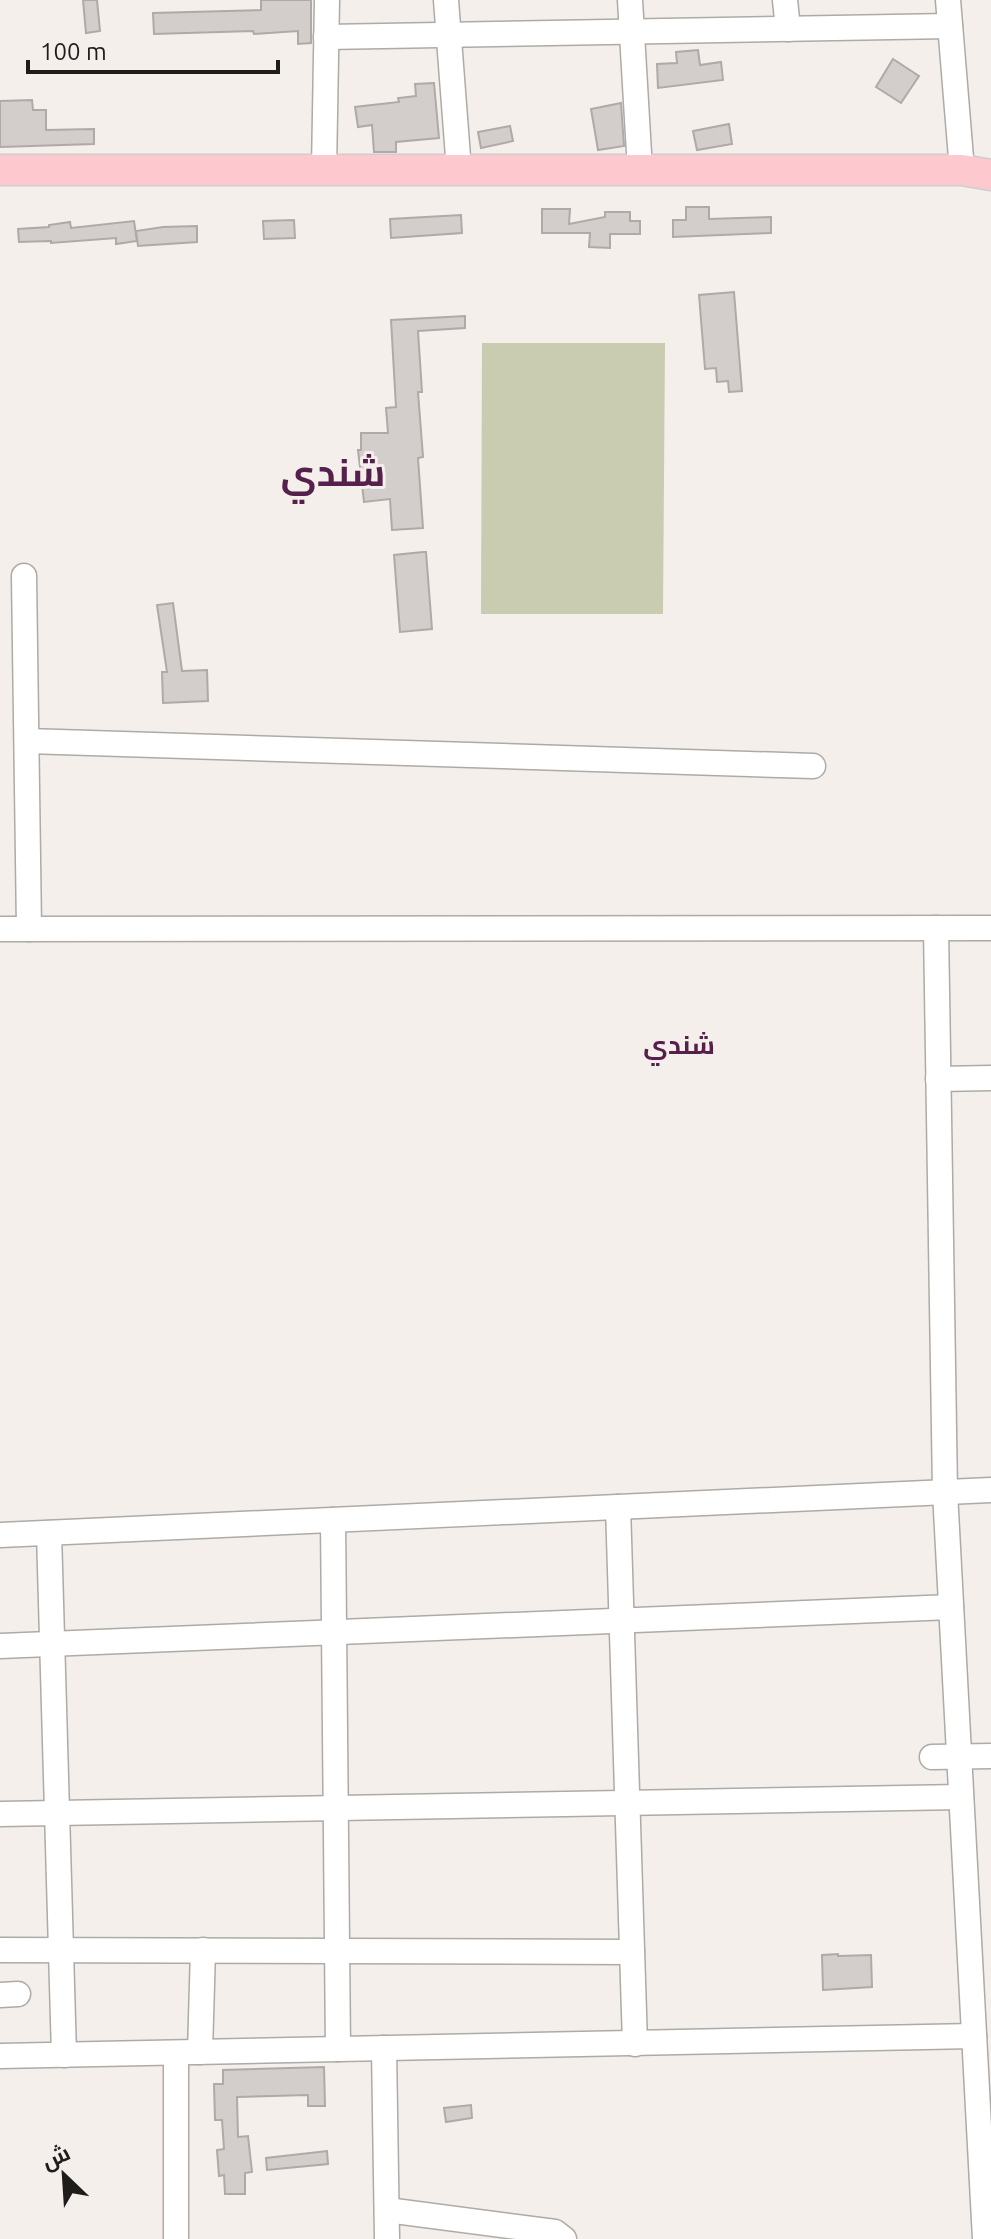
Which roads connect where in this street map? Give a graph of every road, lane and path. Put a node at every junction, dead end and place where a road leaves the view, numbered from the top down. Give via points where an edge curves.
1 (327, 0) edge
2 (446, 0) edge
3 (630, 0) edge
4 (785, 0) edge
5 (948, 0) edge
6 (950, 26) junction
7 (788, 29) junction
8 (632, 31) junction
9 (448, 35) junction
10 (326, 37) junction
11 (0, 170) edge
12 (324, 170) junction
13 (459, 170) junction
14 (640, 170) junction
15 (977, 172) edge
16 (24, 576) dead end
17 (27, 741) junction
18 (813, 766) dead end
19 (936, 928) junction
20 (991, 928) edge
21 (0, 929) edge
22 (29, 929) junction
23 (991, 1078) edge
24 (938, 1079) junction
25 (991, 1490) edge
26 (945, 1492) junction
27 (618, 1507) junction
28 (333, 1520) junction
29 (49, 1533) junction
30 (0, 1535) edge
31 (951, 1607) junction
32 (622, 1621) junction
33 (334, 1633) junction
34 (52, 1644) junction
35 (0, 1646) edge
36 (959, 1756) junction
37 (991, 1756) edge
38 (932, 1757) dead end
39 (961, 1797) junction
40 (627, 1803) junction
41 (336, 1809) junction
42 (57, 1813) junction
43 (0, 1814) edge
44 (980, 1928) edge
45 (0, 1950) edge
46 (61, 1950) junction
47 (203, 1950) junction
48 (337, 1951) junction
49 (632, 1952) junction
50 (974, 2036) junction
51 (635, 2044) junction
52 (384, 2048) junction
53 (338, 2049) junction
54 (188, 2052) junction
55 (64, 2055) junction
56 (0, 2056) edge
57 (984, 2087) edge
58 (387, 2210) junction
59 (987, 2233) edge
60 (176, 2239) edge
61 (387, 2239) edge
62 (564, 2239) edge

1 - 10 street
2 - 9 street
3 - 8 street
4 - 7 street
5 - 6 street
6 - 7 street
6 - 15 street
7 - 8 street
8 - 9 street
8 - 14 street
9 - 10 street
9 - 13 street
10 - 12 street
11 - 12 main road
12 - 13 main road
13 - 14 main road
14 - 15 main road
16 - 17 street
17 - 18 street
17 - 22 street
19 - 20 street
19 - 22 street
19 - 24 street
21 - 22 street
23 - 24 street
24 - 26 street
25 - 26 street
26 - 27 street
26 - 31 street
27 - 28 street
27 - 32 street
28 - 29 street
28 - 33 street
29 - 30 street
29 - 34 street
31 - 32 street
31 - 36 street
32 - 33 street
32 - 40 street
33 - 34 street
33 - 41 street
34 - 35 street
34 - 42 street
36 - 37 street
36 - 38 street
36 - 39 street
39 - 40 street
39 - 44 street
40 - 41 street
40 - 49 street
41 - 42 street
41 - 48 street
42 - 43 street
42 - 46 street
44 - 50 street
45 - 46 street
46 - 47 street
46 - 55 street
47 - 48 street
47 - 54 street
48 - 49 street
48 - 53 street
49 - 51 street
50 - 51 street
50 - 57 street
51 - 52 street
52 - 53 street
52 - 58 street
53 - 54 street
54 - 55 street
54 - 60 street
55 - 56 street
57 - 59 street
58 - 61 street
58 - 62 street via 555,2232

